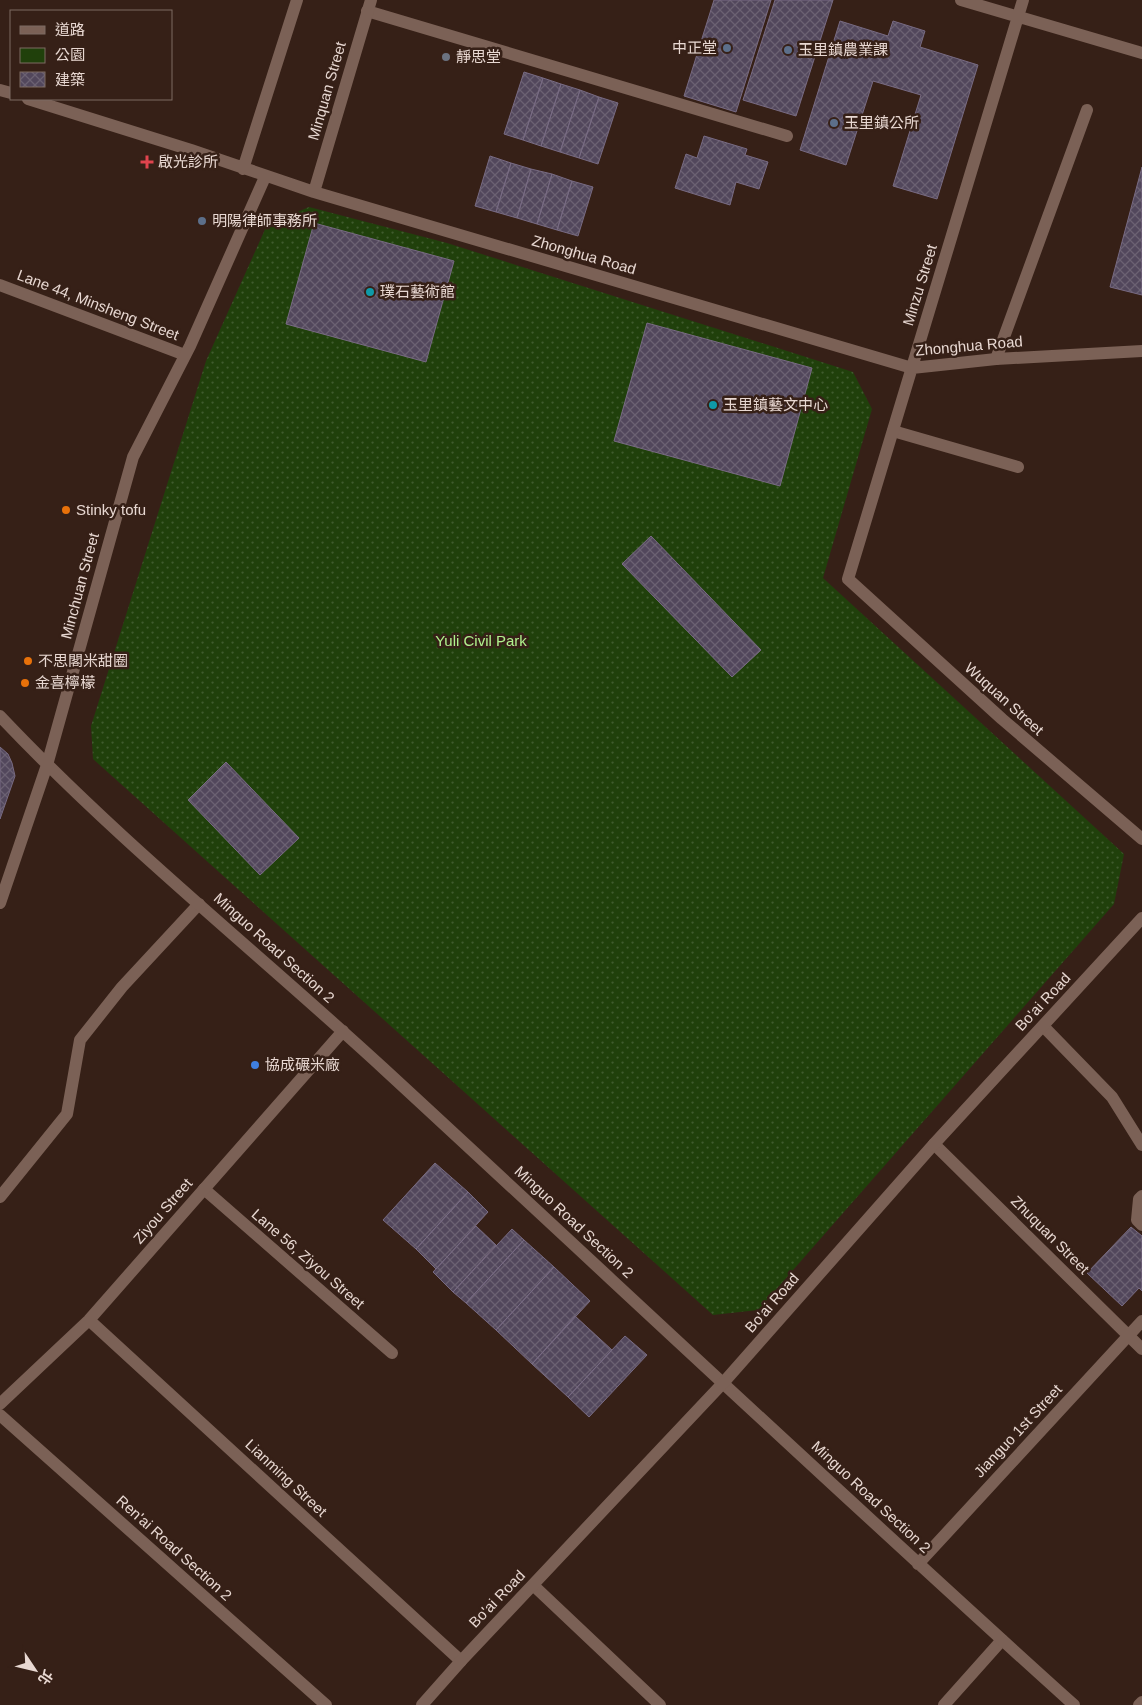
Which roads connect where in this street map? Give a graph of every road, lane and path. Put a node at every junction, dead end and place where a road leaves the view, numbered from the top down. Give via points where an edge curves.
1 (297, 0) edge
2 (961, 0) edge
3 (1023, 0) edge
4 (369, 6) edge
5 (1018, 16) junction
6 (1142, 52) edge
7 (31, 100) edge
8 (1087, 110) dead end
9 (787, 136) dead end
10 (243, 169) junction
11 (265, 177) junction
12 (314, 192) junction
13 (0, 285) edge
14 (1142, 351) edge
15 (185, 355) junction
16 (996, 359) junction
17 (912, 368) junction
18 (893, 431) junction
19 (1018, 467) dead end
20 (848, 579) joint
21 (0, 716) edge
22 (47, 766) junction
23 (1142, 839) edge
24 (0, 903) edge
25 (200, 904) junction
26 (1142, 918) edge
27 (1043, 1026) junction
28 (343, 1031) junction
29 (934, 1144) junction
30 (1142, 1145) edge
31 (204, 1189) junction
32 (1142, 1196) edge
33 (0, 1197) edge
34 (1142, 1225) edge
35 (89, 1320) junction
36 (1142, 1322) edge
37 (1129, 1335) junction
38 (1142, 1350) edge
39 (392, 1353) dead end
40 (724, 1382) junction
41 (0, 1404) edge
42 (0, 1415) edge
43 (918, 1564) junction
44 (533, 1586) junction
45 (1002, 1640) junction
46 (461, 1661) junction
47 (1142, 1702) edge
48 (326, 1705) edge
49 (422, 1705) edge
50 (660, 1705) edge
51 (944, 1705) edge
52 (1074, 1705) edge
53 (1139, 1705) edge

1 - 10 street
2 - 5 street
3 - 5 street, Minzu Street
4 - 9 street
4 - 12 street, Minquan Street
5 - 6 street
5 - 17 street, Minzu Street
7 - 10 street, Zhonghua Road
8 - 16 street
10 - 11 street, Zhonghua Road
11 - 12 street, Zhonghua Road
11 - 15 street, Minchuan Street
12 - 17 street, Zhonghua Road
13 - 15 street, Lane 44, Minsheng Street
14 - 16 street, Zhonghua Road
15 - 22 street, Minchuan Street via 133,457
16 - 17 street, Zhonghua Road
17 - 18 street, Minzu Street
18 - 19 street
18 - 20 street, Minzu Street
20 - 23 street, Wuquan Street via 1002,719
21 - 22 street, Minguo Road Section 2
22 - 24 street, Minchuan Street
22 - 25 street, Minguo Road Section 2
25 - 28 street, Minguo Road Section 2
25 - 33 street via 122,986 80,1040 67,1114
26 - 27 street, Bo'ai Road
27 - 29 street, Bo'ai Road
27 - 30 street via 1112,1097
28 - 31 street, Ziyou Street
28 - 40 street, Minguo Road Section 2
29 - 37 street, Zhuquan Street
29 - 40 street, Bo'ai Road
31 - 35 street, Ziyou Street
31 - 39 street, Lane 56, Ziyou Street
32 - 34 street via 1137,1220
35 - 41 street, Ziyou Street
35 - 46 street, Lianming Street
36 - 37 street, Jianguo 1st Street
37 - 38 street, Zhuquan Street
37 - 43 street, Jianguo 1st Street
40 - 43 street, Minguo Road Section 2
40 - 44 street, Bo'ai Road
42 - 48 street, Ren'ai Road Section 2
43 - 45 street, Minguo Road Section 2
44 - 46 street, Bo'ai Road
44 - 50 street
45 - 51 street
45 - 52 street, Minguo Road Section 2
46 - 49 street, Bo'ai Road
47 - 53 street

